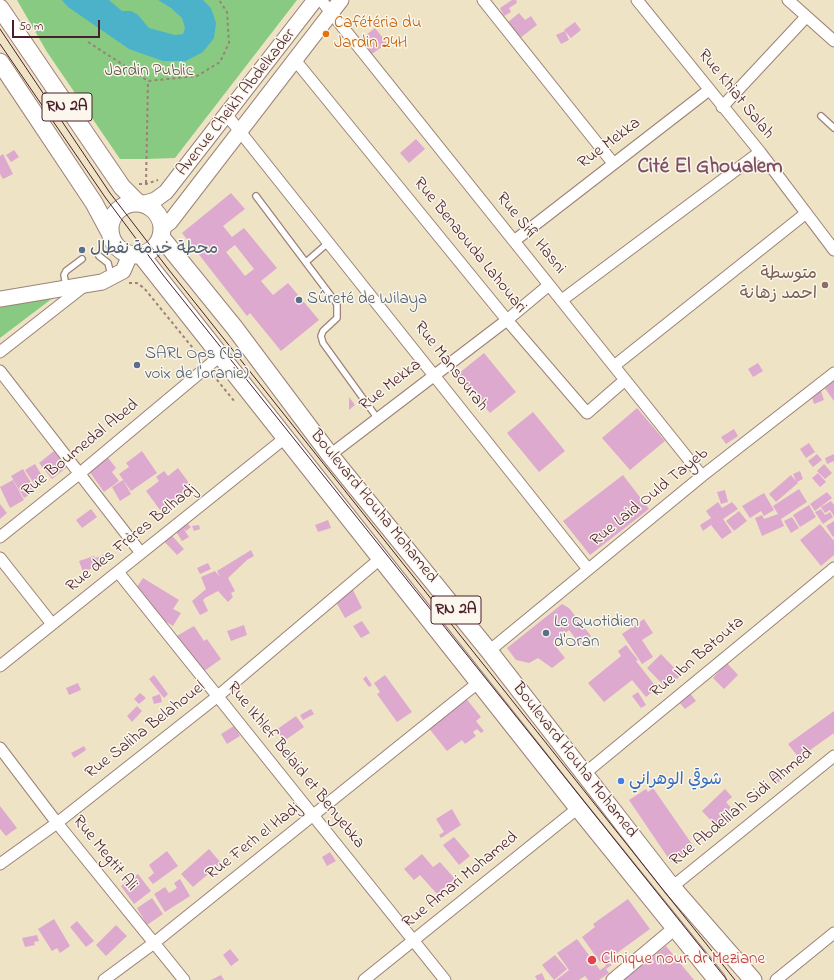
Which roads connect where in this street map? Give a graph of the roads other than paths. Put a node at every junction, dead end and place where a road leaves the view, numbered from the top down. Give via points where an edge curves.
1 (315, 0) edge
2 (321, 0) edge
3 (341, 0) edge
4 (483, 0) edge
5 (637, 0) edge
6 (788, 0) edge
7 (0, 8) edge
8 (331, 12) junction
9 (806, 17) junction
10 (834, 41) edge
11 (295, 60) junction
12 (0, 62) edge
13 (709, 90) junction
14 (722, 107) junction
15 (226, 114) junction
16 (821, 116) dead end
17 (834, 128) edge
18 (240, 130) junction
19 (760, 152) junction
20 (613, 163) junction
21 (256, 196) dead end
22 (140, 204) junction
23 (805, 214) junction
24 (110, 231) junction
25 (161, 233) junction
26 (514, 241) junction
27 (329, 242) junction
28 (834, 250) edge
29 (135, 255) junction
30 (99, 256) dead end
31 (82, 259) dead end
32 (306, 262) junction
33 (111, 278) junction
34 (86, 285) junction
35 (550, 285) junction
36 (66, 289) junction
37 (0, 299) edge
38 (562, 300) junction
39 (507, 320) junction
40 (0, 352) edge
41 (220, 356) junction
42 (614, 366) junction
43 (0, 371) edge
44 (434, 374) junction
45 (834, 374) edge
46 (626, 380) junction
47 (378, 419) junction
48 (285, 438) junction
49 (330, 455) junction
50 (79, 474) junction
51 (702, 476) junction
52 (0, 537) edge
53 (141, 553) junction
54 (0, 558) edge
55 (381, 558) junction
56 (834, 568) edge
57 (588, 569) junction
58 (118, 572) junction
59 (52, 624) junction
60 (489, 651) junction
61 (0, 666) edge
62 (479, 682) junction
63 (218, 696) junction
64 (0, 748) edge
65 (834, 756) edge
66 (584, 774) junction
67 (578, 808) junction
68 (313, 816) junction
69 (57, 823) junction
70 (0, 864) edge
71 (672, 887) junction
72 (675, 928) junction
73 (834, 933) edge
74 (413, 941) junction
75 (154, 943) junction
76 (104, 980) edge
77 (184, 980) edge
78 (364, 980) edge
79 (445, 980) edge
80 (612, 980) edge
81 (717, 980) edge
82 (753, 980) edge
83 (776, 980) edge

1 - 15 main road, Avenue Cheikh Abdelkader
2 - 8 street, Rue Sifi Hasni
3 - 8 main road, Avenue Cheikh Abdelkader
4 - 20 street
5 - 13 street, Rue Khiat Salah
6 - 9 street
7 - 22 main road, RN 2A via 122,187
8 - 11 main road, Avenue Cheikh Abdelkader
8 - 26 street, Rue Sifi Hasni
9 - 10 street
9 - 14 street
11 - 18 main road, Avenue Cheikh Abdelkader
11 - 39 street, Rue Benaouda Lahouari
12 - 24 main road, RN 2A
13 - 14 street, Rue Khiat Salah
13 - 20 street, Rue Mekka
14 - 19 street, Rue Khiat Salah
15 - 18 street, Rue Mansourah
15 - 22 main road, Avenue Cheikh Abdelkader via 166,192 155,200
16 - 17 lane
18 - 25 main road, Avenue Cheikh Abdelkader
18 - 27 street, Rue Mansourah
19 - 23 street, Rue Khiat Salah
19 - 38 street
20 - 26 street, Rue Mekka
21 - 32 lane
22 - 24 main road via 126,205 116,212
22 - 25 main road via 156,213
23 - 28 street, Rue Khiat Salah
23 - 42 street
24 - 29 main road via 119,250
25 - 29 main road via 154,248
25 - 49 main road, Boulevard Houha Mohamed / RN 2A
26 - 35 street, Rue Sifi Hasni
27 - 32 lane
27 - 44 street, Rue Mansourah
29 - 33 main road via 124,269
29 - 41 main road, Boulevard Houha Mohamed / RN 2A
30 - 33 lane via 108,263
31 - 36 lane via 66,271
32 - 47 lane via 337,304 338,318 323,331 323,343
33 - 34 main road
34 - 36 main road
34 - 40 street
35 - 38 street, Rue Sifi Hasni
35 - 39 street, Rue Mekka
36 - 37 main road
38 - 42 street, Rue Sifi Hasni
39 - 44 street, Rue Mekka
39 - 46 street, Rue Benaouda Lahouari via 587,413
41 - 48 main road, Boulevard Houha Mohamed / RN 2A
41 - 50 street, Rue Boumedal Abed
42 - 46 street, Rue Sifi Hasni
43 - 50 street
44 - 47 street, Rue Mekka
44 - 57 street, Rue Mansourah
45 - 51 street, Rue Laid Ould Tayeb
46 - 51 street, Rue Sifi Hasni
47 - 49 street, Rue Mekka
48 - 53 street, Rue des Frères Belhadj
48 - 55 main road, Boulevard Houha Mohamed / RN 2A
49 - 60 main road, Boulevard Houha Mohamed / RN 2A
50 - 52 street, Rue Boumedal Abed
50 - 53 street
51 - 57 street, Rue Laid Ould Tayeb
53 - 58 street, Rue des Frères Belhadj
54 - 59 street
55 - 62 main road, Boulevard Houha Mohamed / RN 2A
55 - 63 street, Rue Saliha Belahouel
56 - 66 street, Rue Ibn Batouta
57 - 60 street, Rue Laid Ould Tayeb
58 - 59 street, Rue des Frères Belhadj
58 - 63 street, Rue Ikhlef Belaid et Benyebka
59 - 61 street, Rue des Frères Belhadj
60 - 66 main road, Boulevard Houha Mohamed / RN 2A
62 - 67 main road, Boulevard Houha Mohamed / RN 2A
62 - 68 street, Rue Ferh el Hadj
63 - 68 street, Rue Ikhlef Belaid et Benyebka
63 - 69 street, Rue Saliha Belahouel
64 - 69 street, Rue Megtit Ali
65 - 71 street, Rue Abdelilah Sidi Ahmed
66 - 71 main road, Boulevard Houha Mohamed / RN 2A
67 - 72 main road, Boulevard Houha Mohamed / RN 2A
67 - 74 street, Rue Amari Mohamed
68 - 74 street, Rue Ikhlef Belaid et Benyebka
68 - 75 street, Rue Ferh el Hadj
69 - 70 street, Rue Saliha Belahouel
69 - 75 street, Rue Megtit Ali
71 - 82 main road, Boulevard Houha Mohamed / RN 2A
72 - 80 street
72 - 81 main road, Boulevard Houha Mohamed / RN 2A
73 - 83 street
74 - 78 street, Rue Amari Mohamed
74 - 79 street, Rue Ikhlef Belaid et Benyebka
75 - 76 street, Rue Ferh el Hadj
75 - 77 street, Rue Megtit Ali

